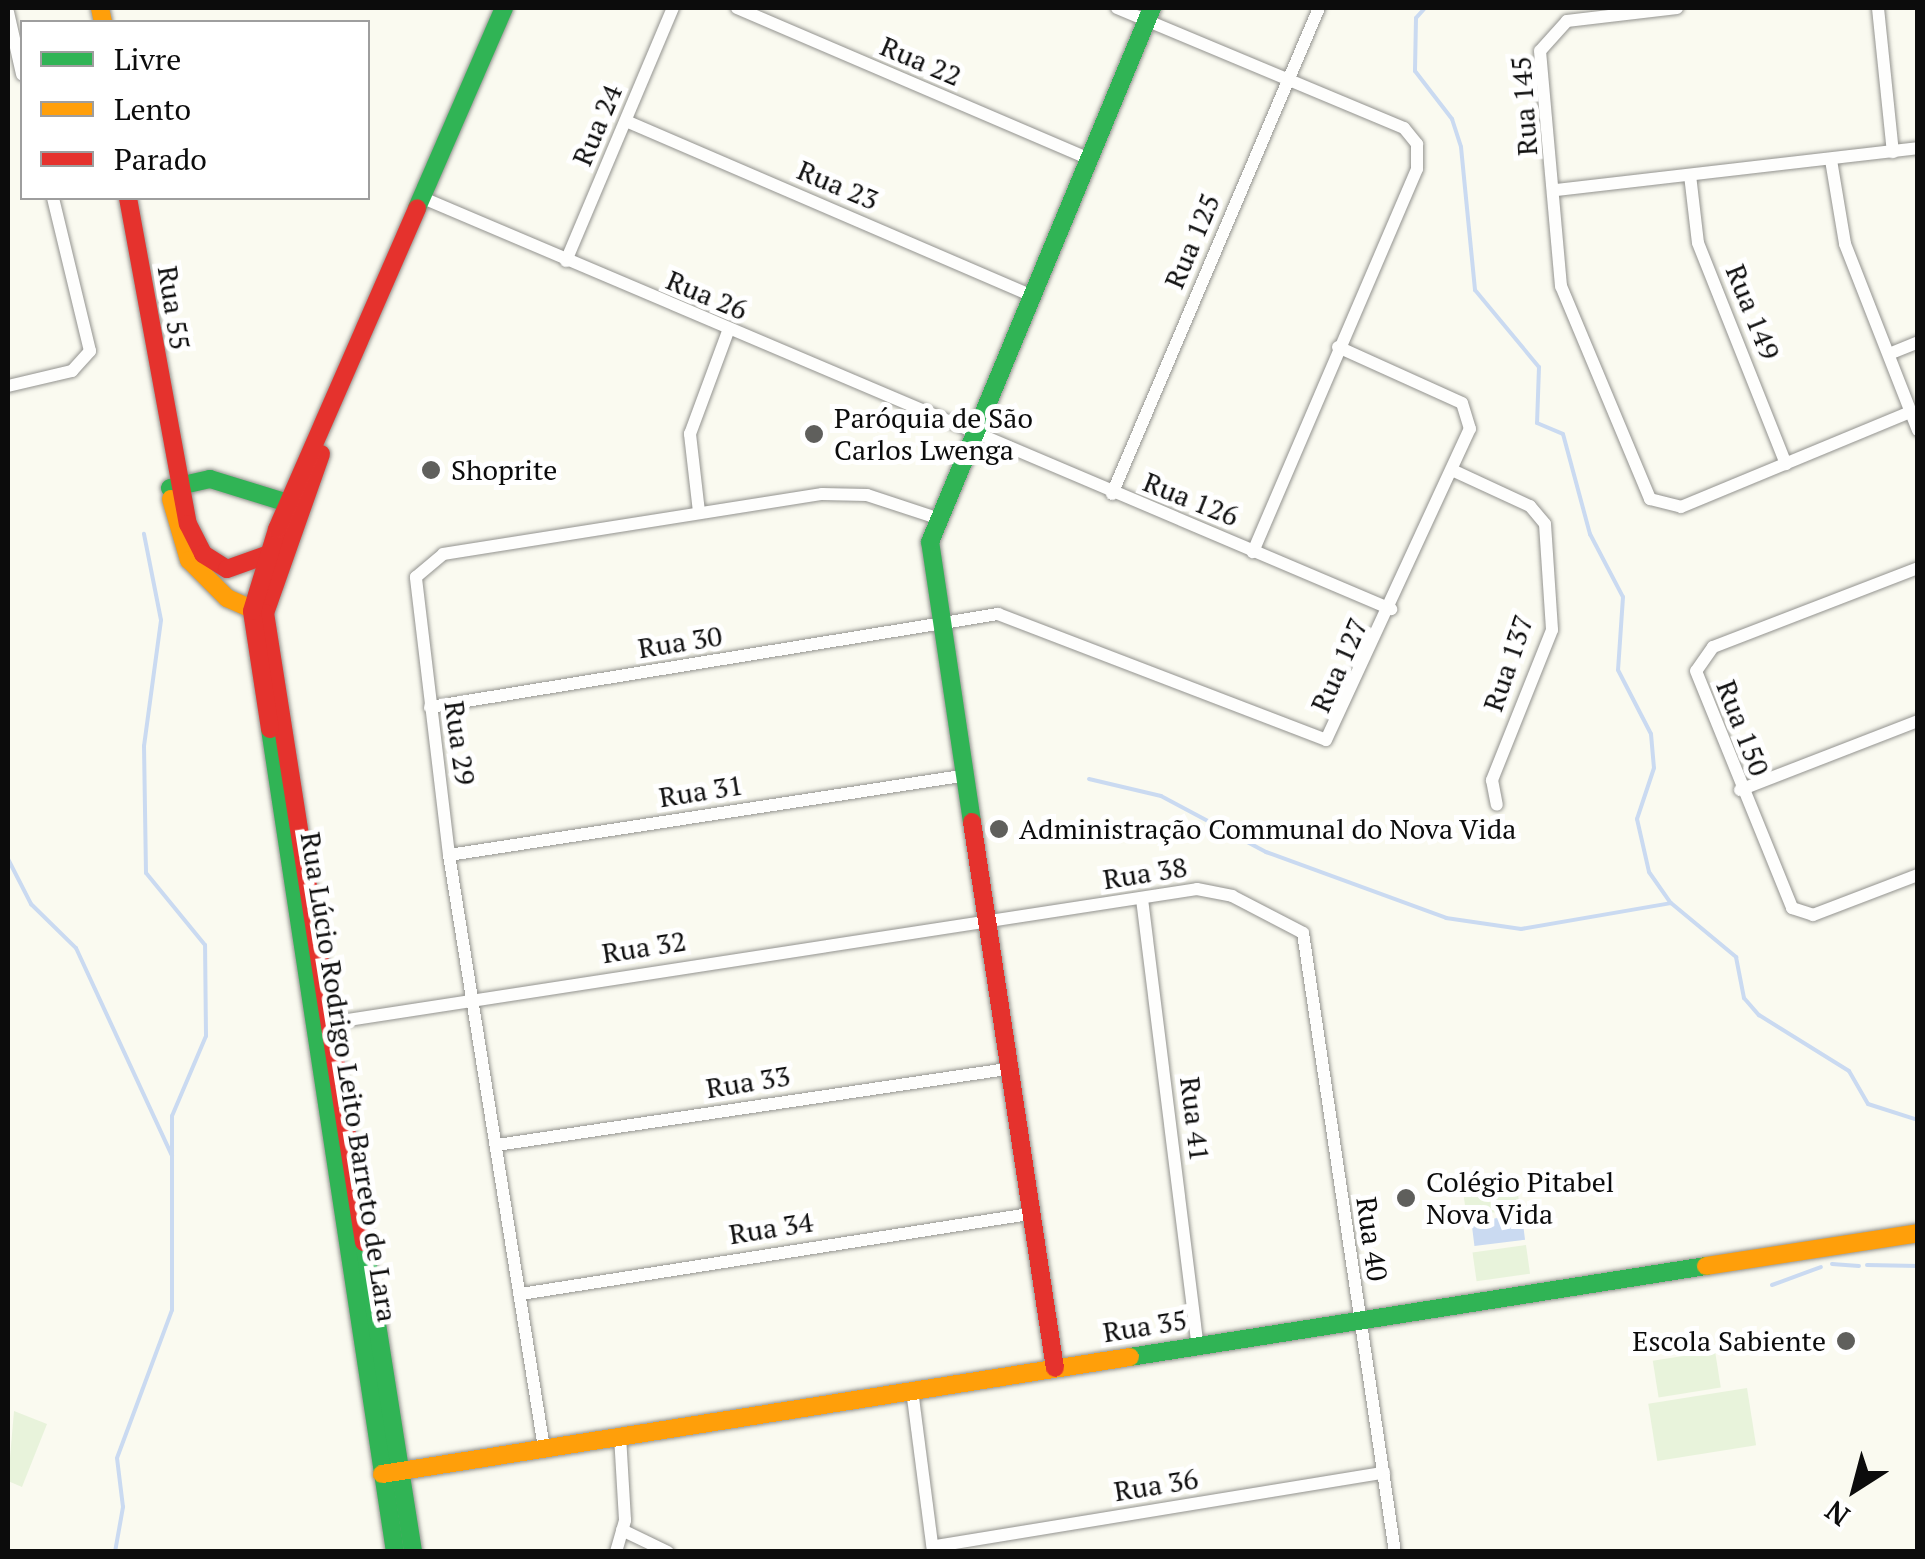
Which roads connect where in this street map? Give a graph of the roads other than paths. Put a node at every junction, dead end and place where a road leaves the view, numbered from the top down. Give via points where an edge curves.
1 (504, 8) edge
2 (673, 8) edge
3 (737, 8) edge
4 (1117, 8) edge
5 (1319, 8) edge
6 (1678, 8) edge
7 (1878, 8) edge
8 (8, 12) edge
9 (1150, 14) edge
10 (20, 65) edge
11 (1288, 79) junction
12 (626, 120) junction
13 (1918, 148) edge
14 (1893, 152) junction
15 (1087, 158) junction
16 (1831, 160) junction
17 (1690, 176) junction
18 (1556, 190) junction
19 (423, 198) junction
20 (52, 200) edge
21 (128, 200) edge
22 (566, 261) junction
23 (1030, 295) junction
24 (728, 331) junction
25 (1918, 342) edge
26 (1338, 347) junction
27 (1889, 354) junction
28 (8, 386) edge
29 (1910, 412) junction
30 (1918, 430) edge
31 (972, 436) junction
32 (1786, 464) junction
33 (1452, 470) junction
34 (174, 486) junction
35 (1112, 494) junction
36 (295, 505) junction
37 (699, 512) junction
38 (937, 518) junction
39 (1254, 552) junction
40 (266, 556) junction
41 (1918, 568) edge
42 (1391, 609) junction
43 (258, 612) junction
44 (937, 626) junction
45 (430, 707) junction
46 (1918, 721) edge
47 (961, 776) junction
48 (1740, 790) junction
49 (1497, 805) dead end
50 (450, 855) junction
51 (1918, 875) edge
52 (1142, 899) junction
53 (984, 921) junction
54 (1304, 933) joint
55 (474, 999) junction
56 (320, 1024) junction
57 (1007, 1069) junction
58 (497, 1145) junction
59 (1029, 1214) junction
60 (1918, 1232) edge
61 (521, 1294) junction
62 (1359, 1320) junction
63 (1198, 1346) junction
64 (1054, 1368) junction
65 (912, 1390) junction
66 (620, 1436) junction
67 (544, 1448) junction
68 (401, 1471) junction
69 (1384, 1472) junction
70 (382, 1474) junction
71 (622, 1530) junction
72 (935, 1549) edge
73 (395, 1552) edge
74 (414, 1552) edge
75 (616, 1552) edge
76 (668, 1552) edge
77 (1396, 1552) edge

1 - 19 street
2 - 12 street, Rua 24
3 - 15 street, Rua 22
4 - 9 street
5 - 11 street, Rua 125
6 - 18 street, Rua 145 via 1567,21 1545,38
7 - 14 street
8 - 10 street
9 - 11 street
9 - 15 street
11 - 26 street via 1404,128 1418,144 1416,169
11 - 35 street, Rua 125
12 - 22 street, Rua 24
12 - 23 street, Rua 23
13 - 14 street
14 - 16 street
15 - 23 street
16 - 17 street
16 - 27 street via 1844,244
17 - 18 street
17 - 32 street, Rua 149 via 1698,243
18 - 32 street via 1561,286 1650,499 1681,507
19 - 22 street, Rua 26
19 - 36 street
20 - 28 street via 88,356 72,371
21 - 34 street, Rua 55
22 - 24 street, Rua 26
23 - 31 street
24 - 31 street, Rua 26
24 - 37 street via 690,434
25 - 27 street
26 - 33 street, Rua 127 via 1462,403 1470,429
26 - 39 street
27 - 29 street
29 - 30 street
29 - 32 street
31 - 35 street, Rua 126
31 - 38 street
33 - 42 street, Rua 127
33 - 49 street, Rua 137 via 1530,506 1545,524 1552,630 1492,780
34 - 36 street via 210,478
34 - 40 street via 210,560 236,570
34 - 43 street via 189,560
35 - 39 street, Rua 126
36 - 40 street
36 - 43 street
37 - 38 street, Rua 29 via 839,493
37 - 45 street, Rua 29 via 426,562 414,595
38 - 44 street via 928,558
39 - 42 street, Rua 126
40 - 43 street
41 - 48 street, Rua 150 via 1701,656 1697,682
42 - 44 street, Rua 127 via 1338,732 1320,741 1014,616
43 - 56 street, Rua Lúcio Rodrigo Leito Barreto de Lara
44 - 45 street, Rua 30
44 - 47 street
45 - 50 street, Rua 29
46 - 48 street
47 - 50 street, Rua 31
47 - 53 street
48 - 51 street, Rua 150 via 1782,894 1800,913
50 - 55 street, Rua 29
52 - 53 street, Rua 38
52 - 54 street, Rua 38 via 1218,891
52 - 63 street, Rua 41
53 - 55 street, Rua 32
53 - 57 street
54 - 62 street, Rua 40
55 - 56 street, Rua 32
55 - 58 street, Rua 29
56 - 68 street, Rua Lúcio Rodrigo Leito Barreto de Lara
56 - 70 street, Rua Lúcio Rodrigo Leito Barreto de Lara
57 - 58 street, Rua 33
57 - 59 street
58 - 61 street, Rua 29
59 - 61 street, Rua 34
59 - 64 street
60 - 62 street, Rua 35
61 - 67 street, Rua 29
62 - 63 street, Rua 35
62 - 69 street, Rua 40
63 - 64 street, Rua 35
64 - 65 street, Rua 35
65 - 66 street, Rua 35
65 - 72 street
66 - 67 street, Rua 35
66 - 71 street
67 - 68 street, Rua 35
68 - 70 street, Rua 35
68 - 74 street, Rua Lúcio Rodrigo Leito Barreto de Lara
69 - 72 street, Rua 36
69 - 77 street, Rua 40
70 - 73 street, Rua Lúcio Rodrigo Leito Barreto de Lara
71 - 75 street
71 - 76 street

